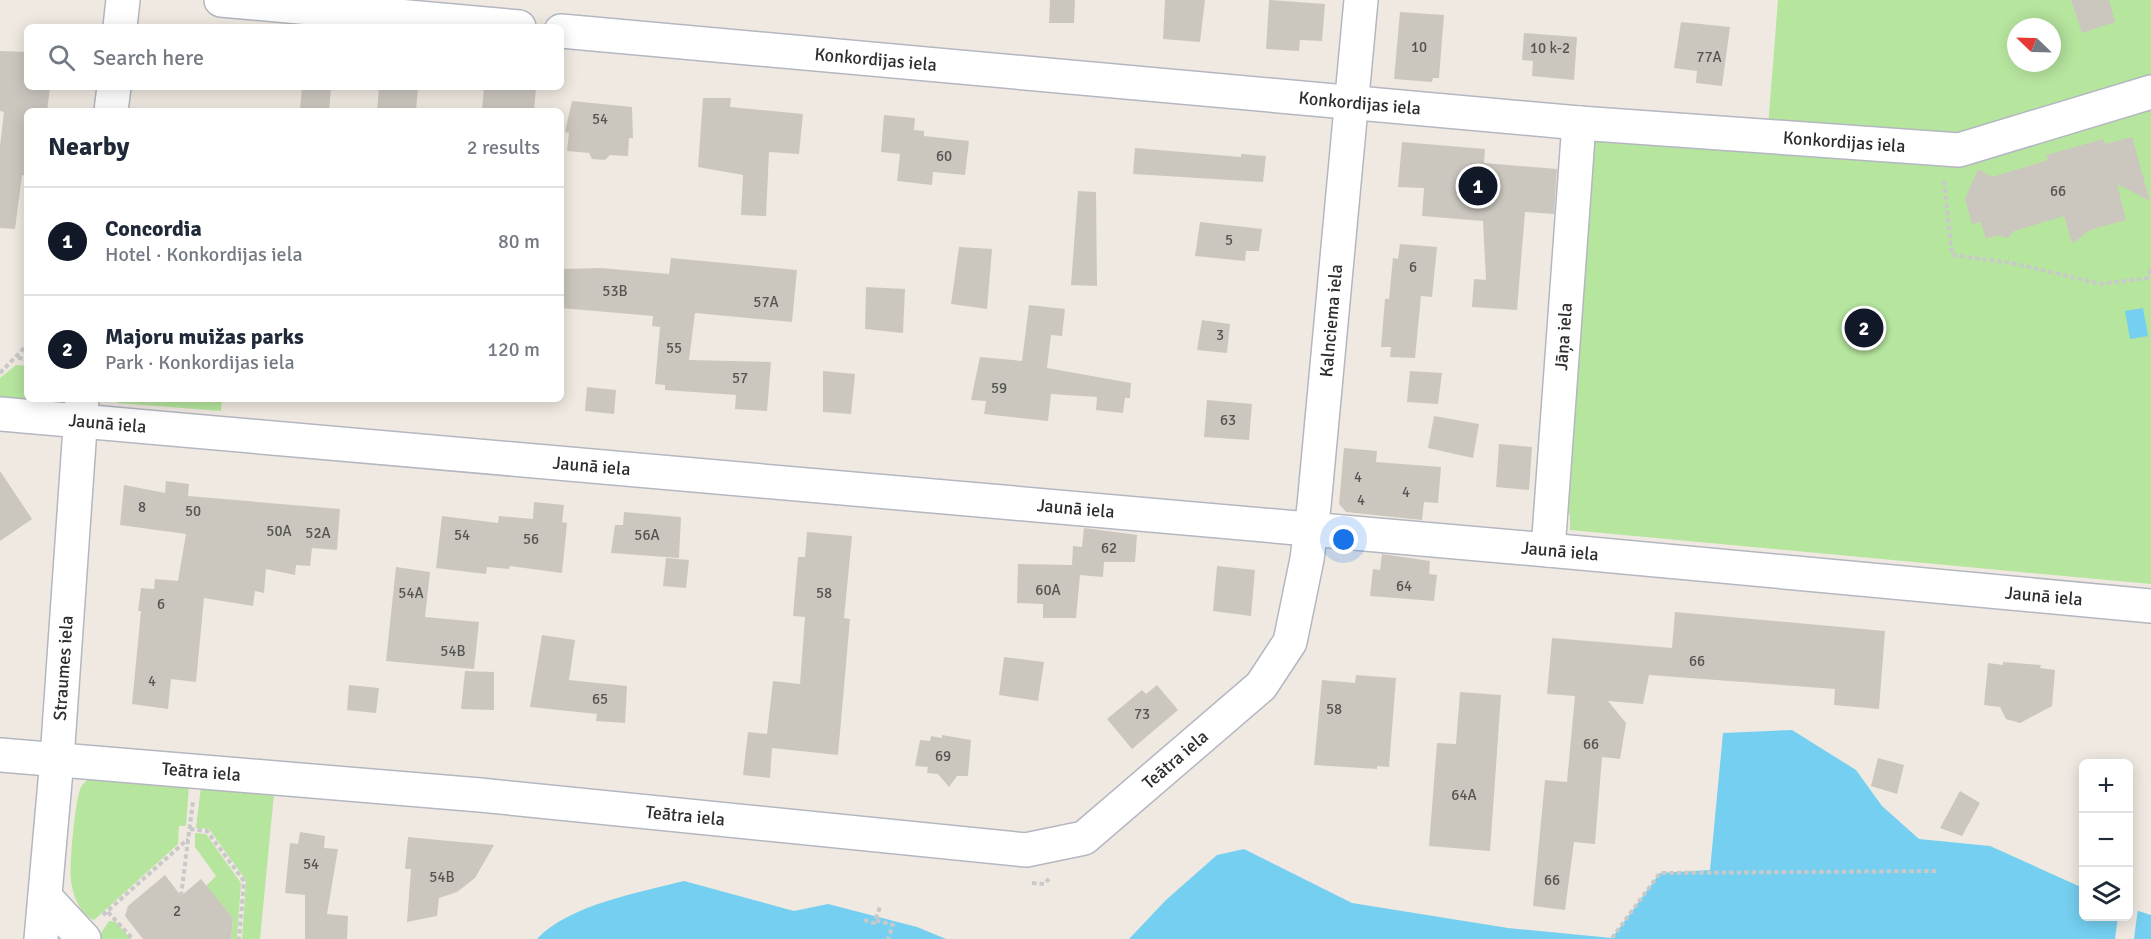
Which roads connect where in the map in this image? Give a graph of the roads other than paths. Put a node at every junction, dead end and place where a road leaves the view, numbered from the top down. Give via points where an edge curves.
1 (123, 0) edge
2 (221, 0) edge
3 (1361, 0) edge
4 (120, 24) edge
5 (486, 24) edge
6 (564, 31) edge
7 (114, 90) edge
8 (2151, 92) edge
9 (1353, 103) junction
10 (111, 108) edge
11 (1579, 123) junction
12 (82, 410) edge
13 (0, 414) edge
14 (1312, 529) junction
15 (1548, 550) junction
16 (2151, 606) edge
17 (1290, 642) joint
18 (0, 755) edge
19 (57, 759) junction
20 (45, 897) junction
21 (92, 928) edge
22 (41, 939) edge

1 - 4 street
2 - 5 street
3 - 9 street, Kalnciema iela
6 - 9 street, Konkordijas iela
7 - 10 street
8 - 11 street, Konkordijas iela via 1959,150
9 - 11 street, Konkordijas iela
9 - 14 street, Kalnciema iela
11 - 15 street, Jāņa iela
12 - 13 street, Jaunā iela
12 - 14 street, Jaunā iela
12 - 19 street, Straumes iela
14 - 15 street, Jaunā iela
14 - 17 street, Kalnciema iela
15 - 16 street, Jaunā iela
17 - 19 street, Teātra iela via 1261,686 1084,838 1026,850 480,795
18 - 19 street, Teātra iela
19 - 20 street, Straumes iela
20 - 21 street
20 - 22 street, Straumes iela

